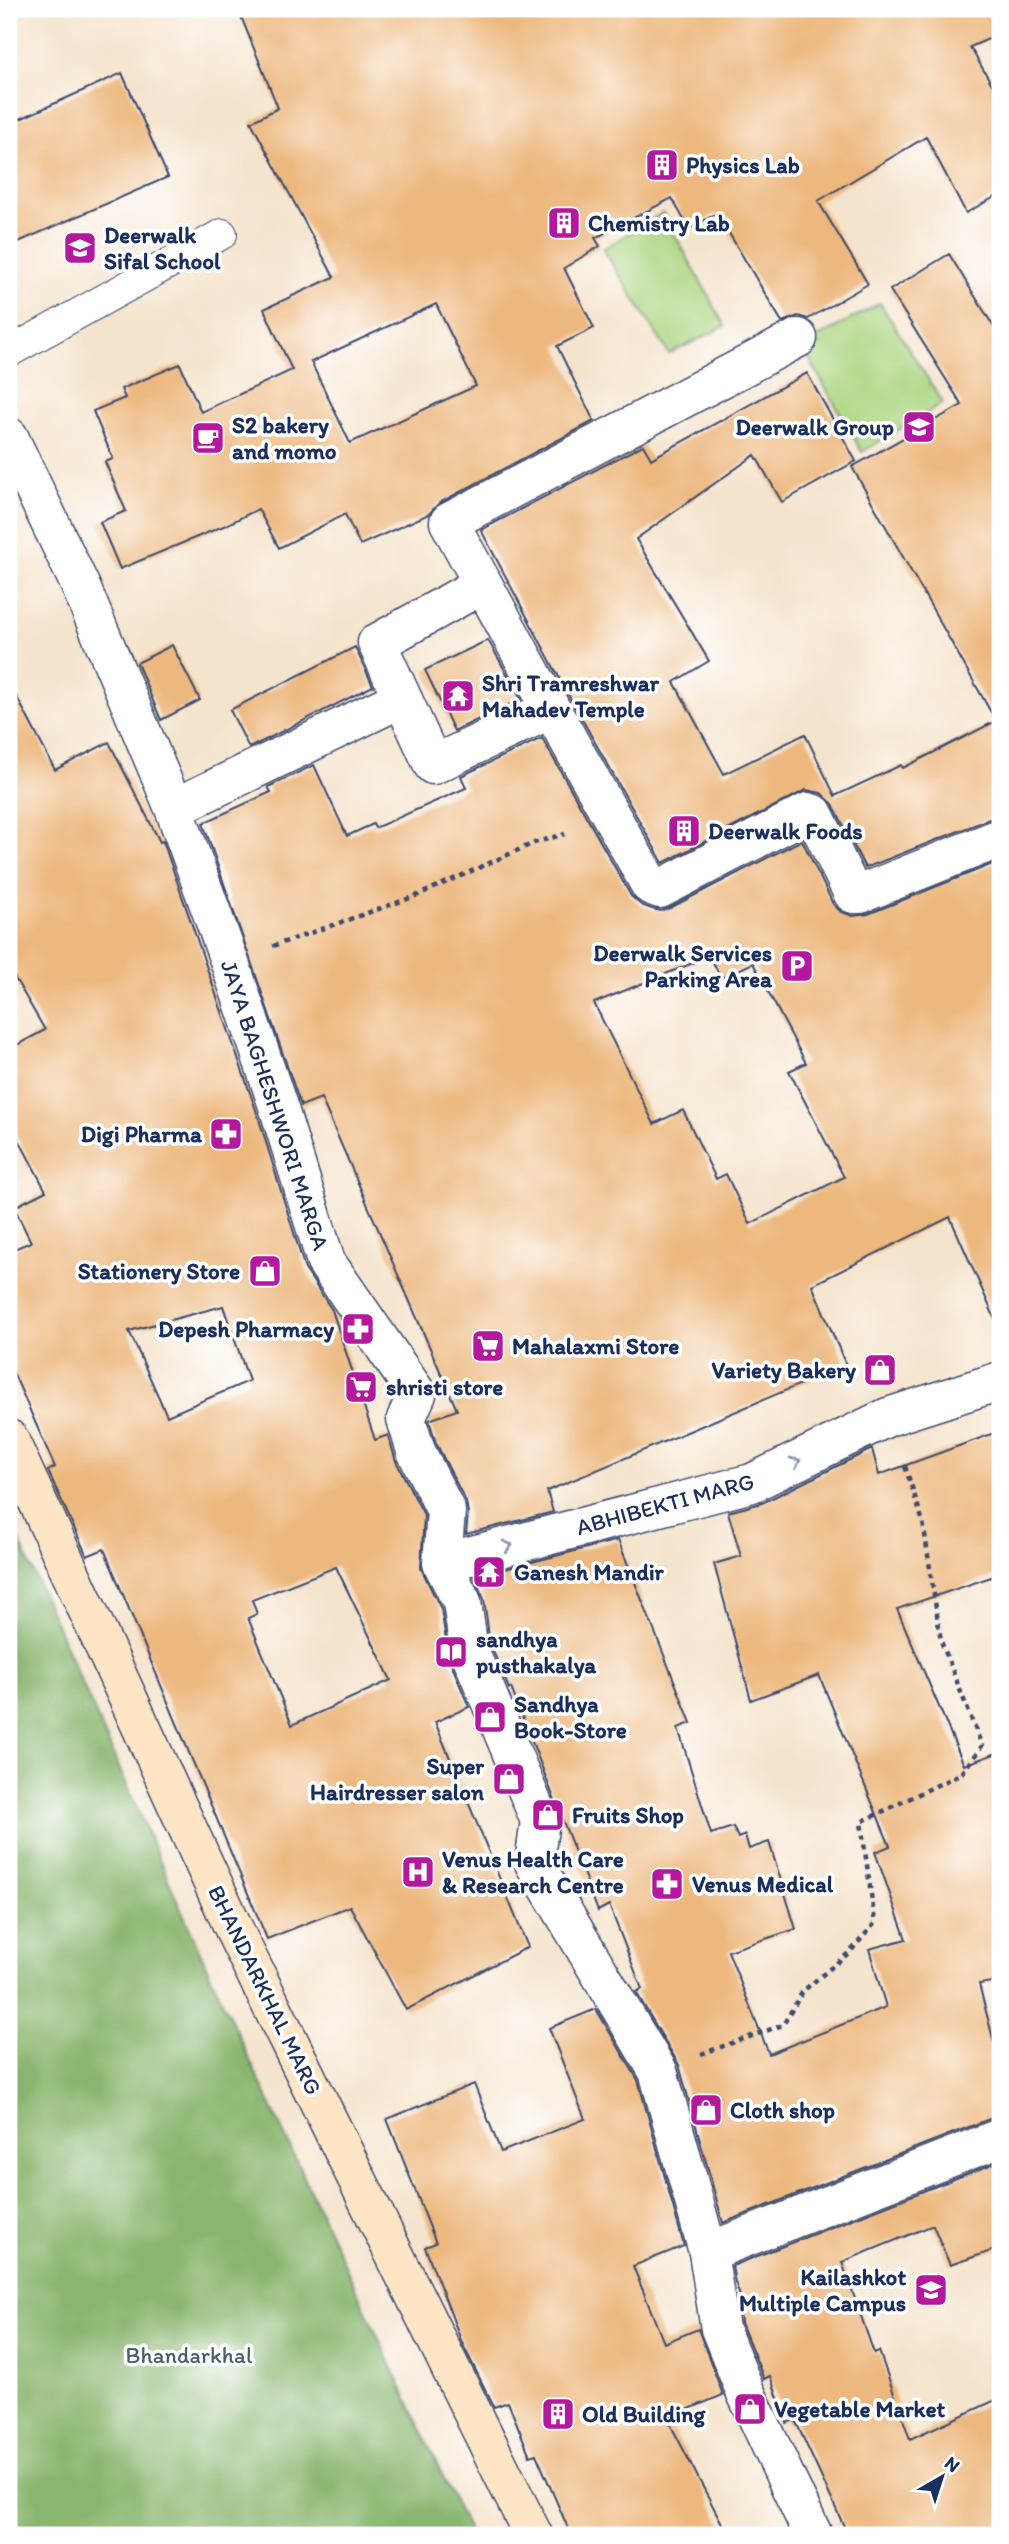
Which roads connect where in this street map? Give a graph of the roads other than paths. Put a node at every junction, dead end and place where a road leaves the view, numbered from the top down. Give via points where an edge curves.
1 (222, 234) dead end
2 (798, 338) dead end
3 (9, 352) edge
4 (9, 437) edge
5 (483, 584) junction
6 (402, 698) junction
7 (551, 709) junction
8 (174, 808) junction
9 (1000, 838) edge
10 (1000, 1381) edge
11 (9, 1439) edge
12 (442, 1563) junction
13 (1000, 2138) edge
14 (708, 2252) junction
15 (533, 2535) edge
16 (813, 2535) edge

1 - 3 lane
2 - 5 street via 449,522
4 - 8 street, JAYA BAGHESHWORI MARGA via 80,585
5 - 6 street via 377,643
5 - 7 street
6 - 7 street via 433,765
6 - 8 street
7 - 9 street via 650,886 660,889 808,813 814,814 853,894
8 - 12 street, JAYA BAGHESHWORI MARGA via 279,1109 326,1262 417,1394 406,1419 416,1451 446,1511
12 -> 10 street, ABHIBEKTI MARG via 751,1483 888,1417
11 - 15 main road, BHANDARKHAL MARG via 239,1940
12 - 14 street via 462,1602 468,1650 540,1821 534,1863 658,2071
13 - 14 street
14 - 16 street via 720,2329

